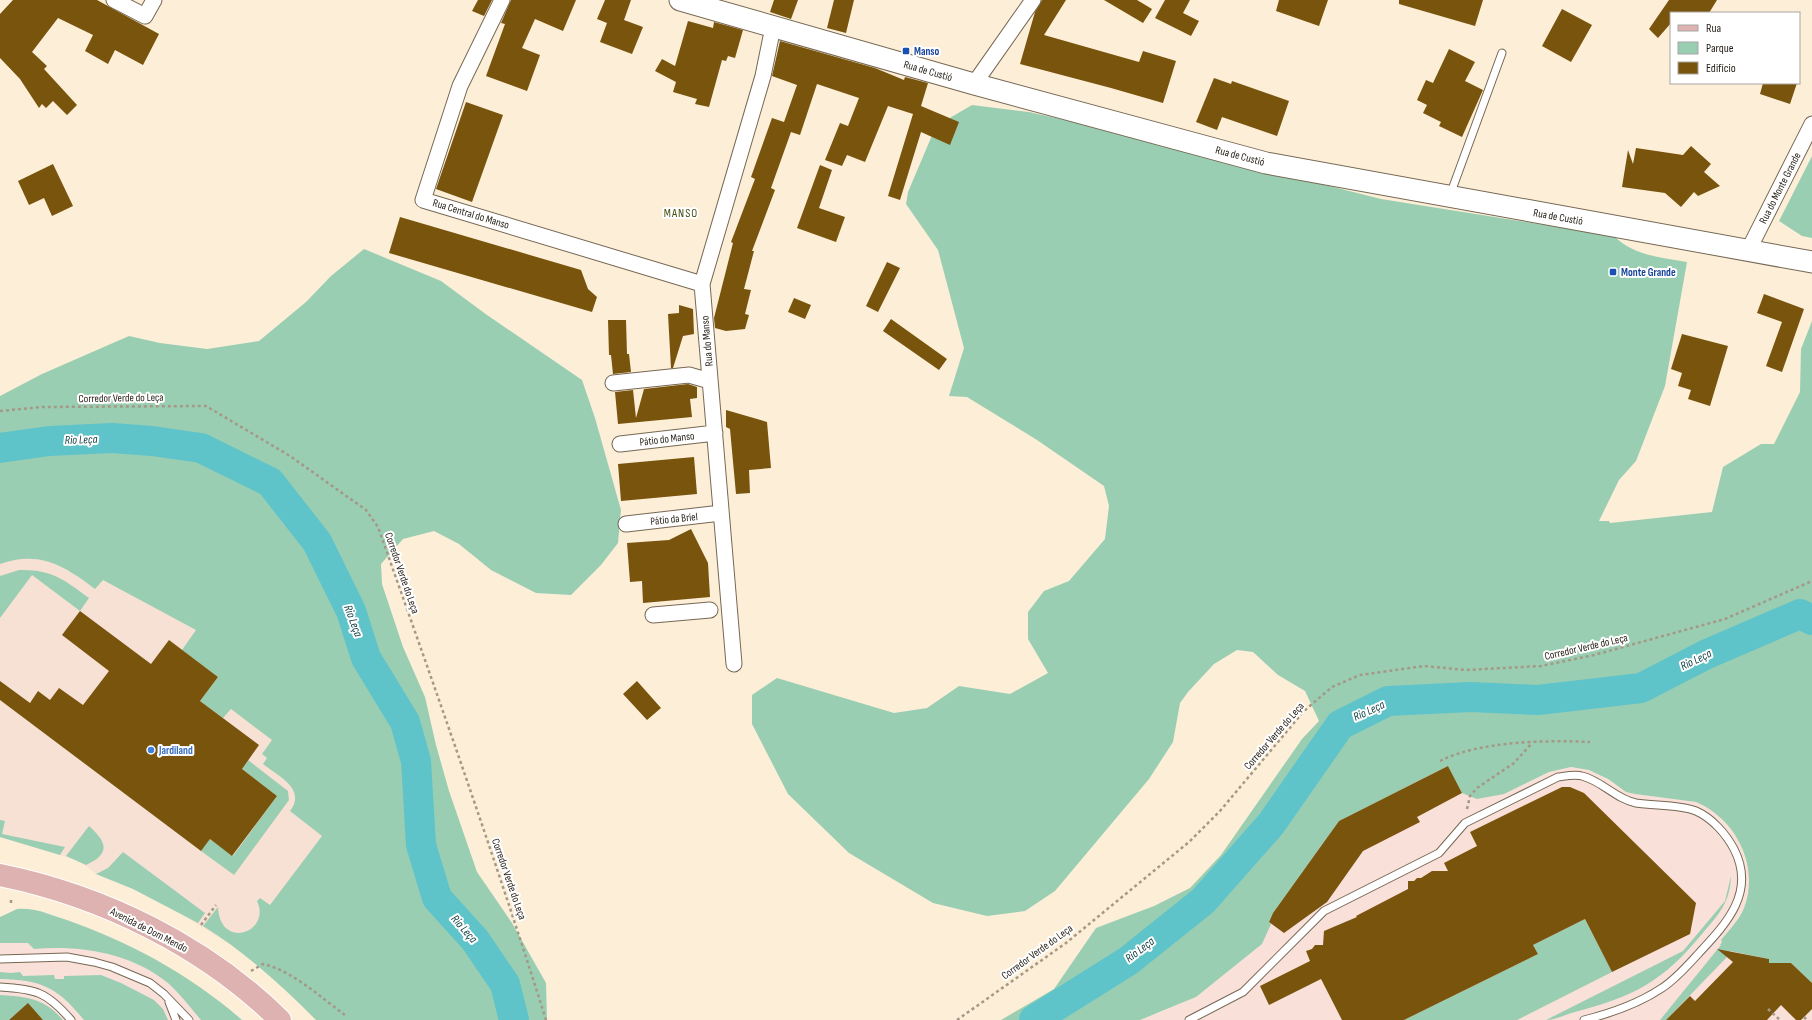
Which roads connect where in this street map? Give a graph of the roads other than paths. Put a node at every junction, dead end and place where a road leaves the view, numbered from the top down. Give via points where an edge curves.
1 (114, 0) edge
2 (154, 0) edge
3 (502, 0) edge
4 (680, 0) edge
5 (1033, 0) edge
6 (773, 26) junction
7 (1502, 53) dead end
8 (974, 84) junction
9 (1812, 124) edge
10 (1450, 197) junction
11 (1748, 251) junction
12 (1812, 262) edge
13 (702, 284) junction
14 (710, 381) junction
15 (613, 383) dead end
16 (715, 433) junction
17 (620, 444) dead end
18 (721, 513) junction
19 (626, 524) dead end
20 (721, 608) junction
21 (653, 615) dead end
22 (734, 664) dead end
23 (0, 875) edge
24 (0, 959) edge
25 (0, 987) edge
26 (164, 994) junction
27 (71, 1020) edge
28 (176, 1020) edge
29 (189, 1020) edge
30 (280, 1020) edge
31 (1189, 1020) edge
32 (1584, 1020) edge

1 - 2 street via 145,16
3 - 13 street, Rua Central do Manso via 460,86 423,200
4 - 6 main road, Rua de Custió
5 - 8 street
6 - 8 main road, Rua de Custió
6 - 13 street, Rua do Manso via 763,76
7 - 10 lane
8 - 10 main road, Rua de Custió via 1266,163
9 - 11 street, Rua do Monte Grande
10 - 11 main road, Rua de Custió
11 - 12 main road, Rua de Custió
13 - 14 street, Rua do Manso
14 - 15 street via 689,375
14 - 16 street, Rua do Manso
16 - 17 street, Pátio do Manso
16 - 18 street, Rua do Manso
18 - 19 street, Pátio da Briel
18 - 20 street, Rua do Manso
20 - 21 street
20 - 22 street, Rua do Manso
23 - 30 main road, Avenida de Dom Mendo via 65,892 125,915 157,931 193,952 237,983
24 - 26 lane via 67,957 94,962 150,983
25 - 27 lane via 37,992 58,1005
26 - 28 lane
26 - 29 lane
31 - 32 lane via 1243,992 1324,911 1439,853 1465,823 1558,777 1582,776 1620,798 1635,803 1695,810 1714,823 1728,839 1736,854 1741,873 1739,895 1732,913 1718,933 1683,970 1663,988 1624,1009

